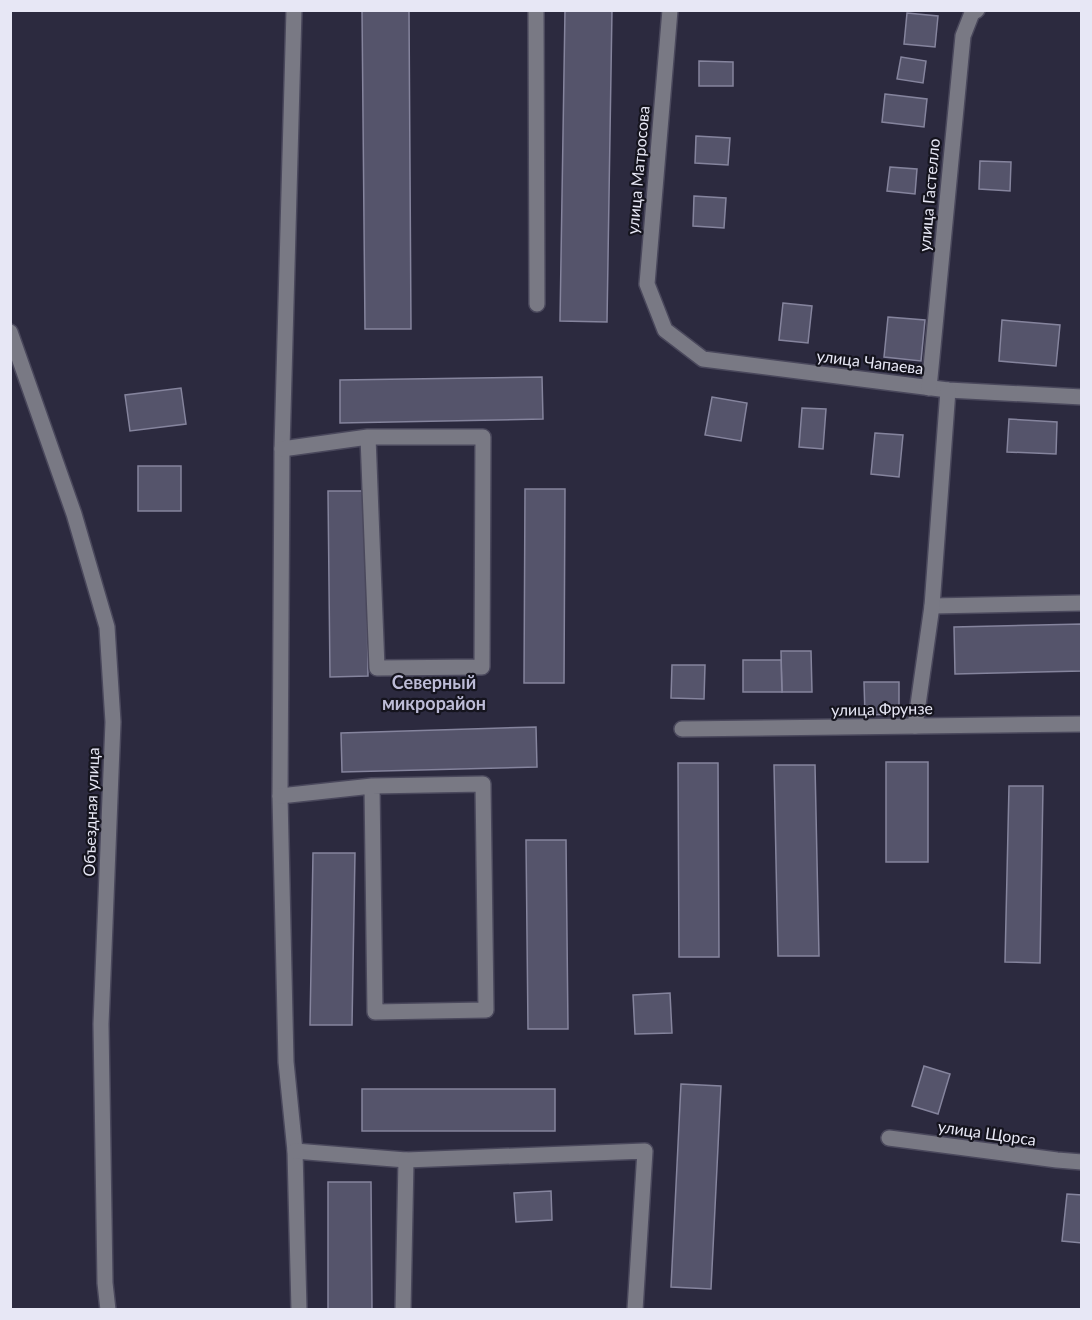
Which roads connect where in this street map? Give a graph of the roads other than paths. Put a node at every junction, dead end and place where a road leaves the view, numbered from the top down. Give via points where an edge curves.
1 (294, 10) edge
2 (536, 10) edge
3 (670, 10) edge
4 (977, 10) edge
5 (537, 304) dead end
6 (665, 330) joint
7 (10, 332) edge
8 (929, 388) junction
9 (948, 390) junction
10 (1082, 397) edge
11 (368, 437) junction
12 (282, 449) junction
13 (1082, 603) edge
14 (932, 606) junction
15 (1082, 724) edge
16 (915, 726) junction
17 (682, 729) dead end
18 (372, 786) junction
19 (280, 796) junction
20 (889, 1138) dead end
21 (295, 1151) junction
22 (406, 1160) junction
23 (1082, 1162) edge
24 (108, 1310) edge
25 (299, 1310) edge
26 (403, 1310) edge
27 (635, 1310) edge

1 - 12 street
2 - 5 street
3 - 6 street, улица Матросова via 646,284
4 - 8 street, улица Гастелло via 963,36
6 - 8 street, улица Чапаева via 703,359
7 - 24 street, Объездная улица via 74,514 107,627 113,722 101,1024
8 - 9 street, улица Чапаева
9 - 10 street, улица Чапаева
9 - 14 street
11 - 11 street via 483,437 482,667 377,668
11 - 12 street
12 - 19 street
13 - 14 street
14 - 16 street
15 - 16 street, улица Фрунзе
16 - 17 street, улица Фрунзе
18 - 18 street via 483,784 486,1010 375,1012
18 - 19 street
19 - 21 street via 286,1062
20 - 23 street, улица Щорса
21 - 22 street
21 - 25 street
22 - 26 street
22 - 27 street via 645,1151

